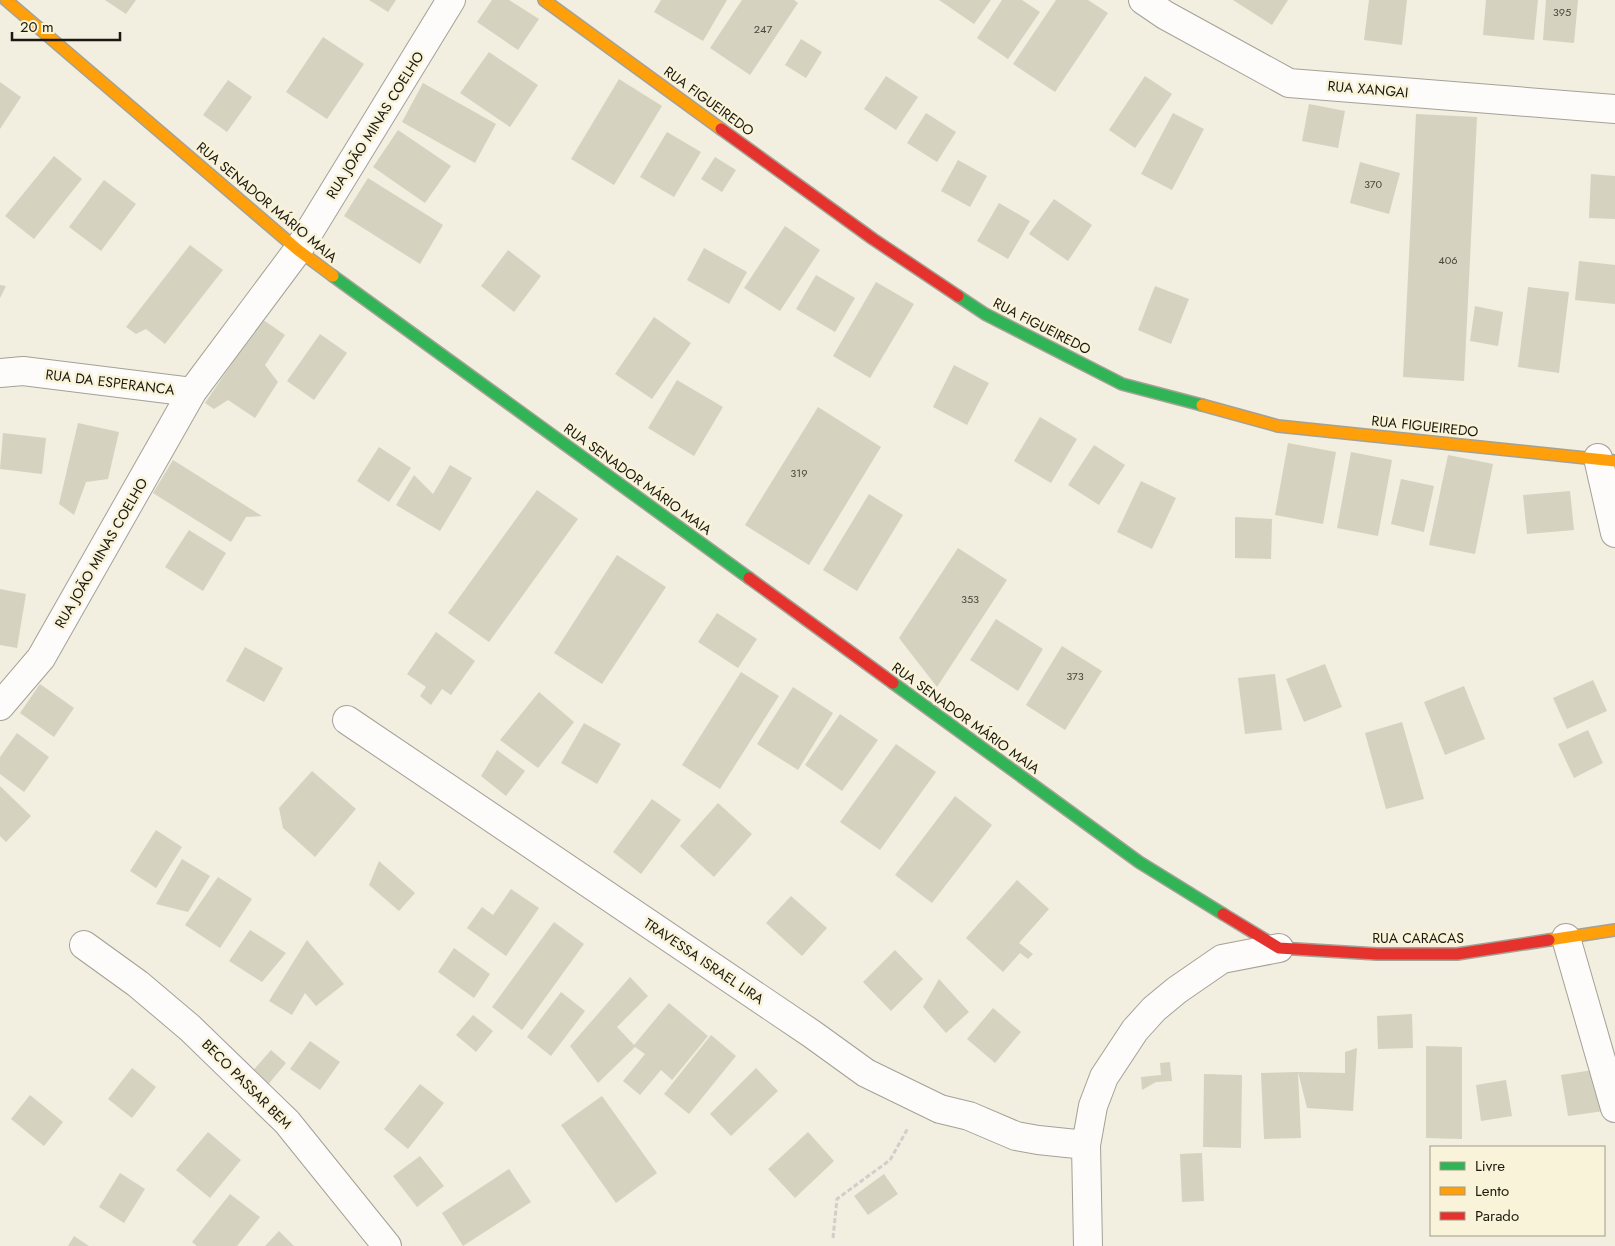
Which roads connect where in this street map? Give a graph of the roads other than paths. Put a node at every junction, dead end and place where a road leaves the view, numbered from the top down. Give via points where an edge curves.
1 (6, 0) edge
2 (452, 0) edge
3 (544, 0) edge
4 (1143, 0) edge
5 (1615, 109) edge
6 (298, 250) junction
7 (0, 373) edge
8 (192, 392) junction
9 (1606, 459) edge
10 (1615, 533) edge
11 (0, 706) edge
12 (347, 720) dead end
13 (1615, 930) edge
14 (1566, 938) junction
15 (84, 945) dead end
16 (1279, 948) junction
17 (1615, 1108) edge
18 (1086, 1145) junction
19 (387, 1246) edge
20 (1088, 1246) edge

1 - 6 street, RUA SENADOR MÁRIO MAIA
2 - 6 street, RUA JOÃO MINAS COELHO
3 - 9 street, RUA FIGUEIREDO via 873,239 985,314 1122,384 1278,426
4 - 5 street, RUA XANGAI via 1165,16 1289,83
6 - 8 street, RUA DA ESPERANCA
6 - 16 street, RUA SENADOR MÁRIO MAIA via 1139,862
7 - 8 street, RUA DA ESPERANCA via 23,371
8 - 11 street, RUA JOÃO MINAS COELHO via 41,658
9 - 10 street
12 - 18 street, TRAVESSA ISRAEL LIRA via 866,1073 922,1102 1016,1136
13 - 14 street, RUA CARACAS
14 - 16 street, RUA CARACAS via 1457,954 1377,954
14 - 17 street
15 - 19 street, BECO PASSAR BEM via 138,984 190,1028 287,1122
16 - 18 street via 1222,959 1154,1009 1135,1030 1104,1077 1093,1106
18 - 20 street

